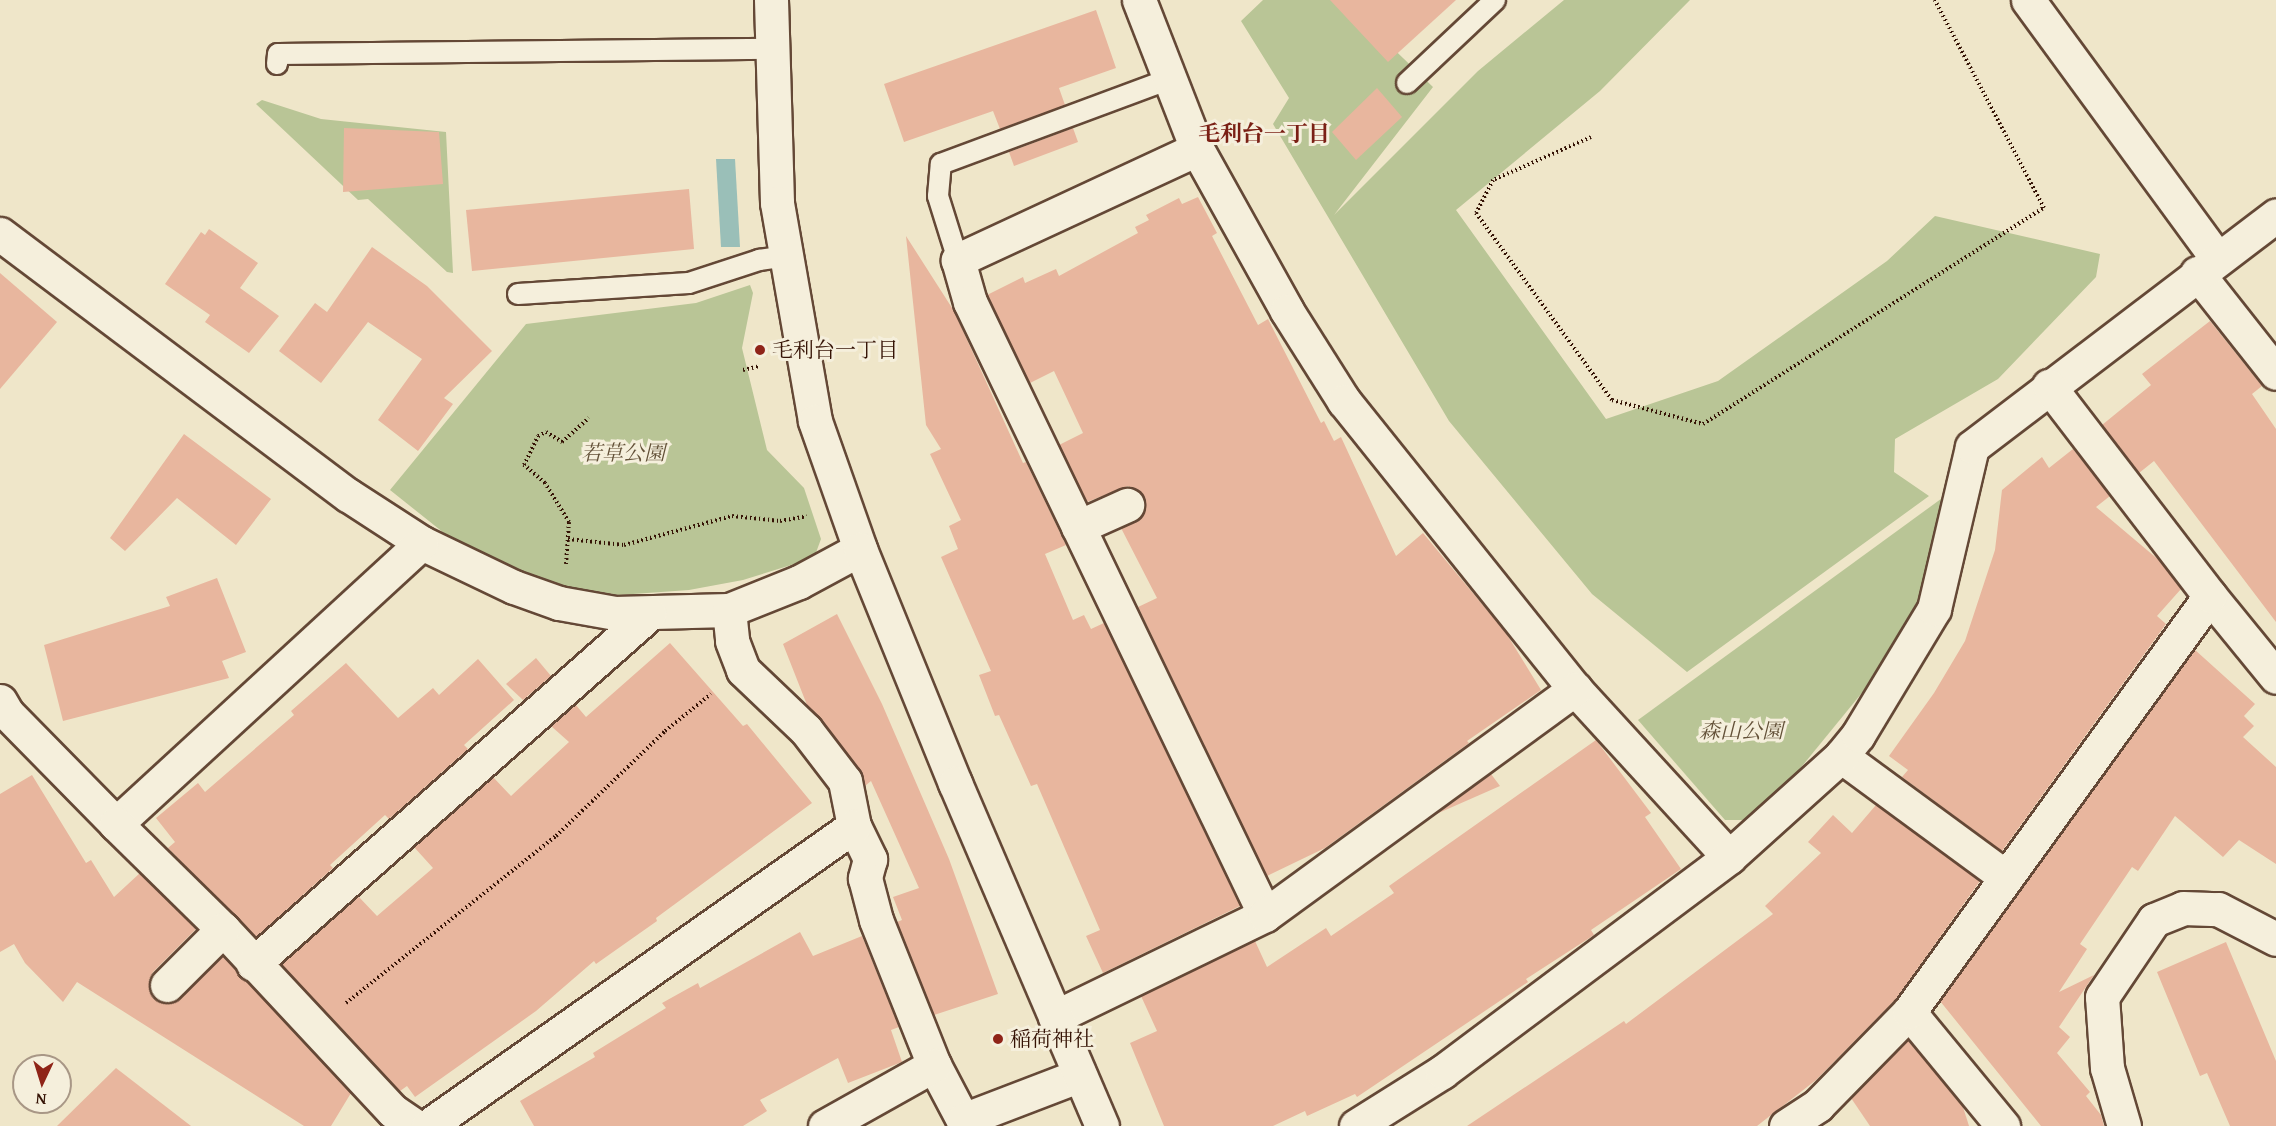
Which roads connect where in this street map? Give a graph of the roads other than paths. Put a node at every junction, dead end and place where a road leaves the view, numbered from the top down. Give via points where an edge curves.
1 (771, 0) edge
2 (1139, 0) edge
3 (1495, 0) edge
4 (2028, 0) edge
5 (772, 49) junction
6 (277, 64) dead end
7 (1170, 79) junction
8 (1407, 83) dead end
9 (1197, 149) junction
10 (2276, 214) edge
11 (0, 234) edge
12 (786, 256) junction
13 (958, 260) junction
14 (2207, 265) junction
15 (518, 294) dead end
16 (2276, 373) edge
17 (2049, 386) junction
18 (1127, 505) dead end
19 (1078, 527) junction
20 (423, 543) junction
21 (860, 549) junction
22 (2210, 596) junction
23 (729, 610) junction
24 (649, 614) junction
25 (2276, 677) edge
26 (1575, 689) junction
27 (0, 701) edge
28 (1841, 756) junction
29 (116, 824) junction
30 (854, 826) junction
31 (1729, 857) junction
32 (2006, 877) junction
33 (1265, 915) junction
34 (223, 930) junction
35 (2276, 939) edge
36 (253, 964) junction
37 (167, 986) dead end
38 (1909, 1012) junction
39 (1056, 1017) junction
40 (934, 1065) junction
41 (1080, 1075) junction
42 (416, 1126) edge
43 (428, 1126) edge
44 (825, 1126) edge
45 (1102, 1126) edge
46 (1356, 1126) edge
47 (1786, 1126) edge
48 (2003, 1126) edge
49 (2124, 1126) edge

1 - 5 street
2 - 7 street
3 - 8 lane
4 - 14 street
5 - 6 lane via 278,54
5 - 12 street via 777,203
7 - 9 street
7 - 13 lane via 940,164 938,196
9 - 13 street
9 - 26 street via 1287,311 1344,401
10 - 14 street
11 - 20 street via 348,495
12 - 15 lane via 759,260 689,283
12 - 21 street via 815,421
13 - 19 street via 970,302
14 - 16 street
14 - 17 street
17 - 22 street
17 - 28 street via 1972,447 1934,609 1858,735
18 - 19 street
19 - 33 street
20 - 24 street via 514,587 559,603 615,614
20 - 29 street
21 - 23 street via 800,582
21 - 39 street
22 - 25 street
22 - 32 street
23 - 24 street
23 - 30 street via 732,641 742,670 806,730 845,781
24 - 36 street
26 - 31 street
26 - 33 street
27 - 29 street via 7,713
28 - 31 street
28 - 32 street
29 - 34 street
30 - 40 street via 870,859 865,878 876,920
30 - 43 street
31 - 46 street via 1442,1072
32 - 38 street
33 - 39 street
34 - 36 street
34 - 37 street
35 - 49 street via 2218,909 2182,908 2154,920 2102,997 2107,1068
36 - 42 street via 393,1111
38 - 47 street via 1818,1105
38 - 48 street
39 - 41 street
40 - 41 street via 963,1120
40 - 44 street
41 - 45 street

